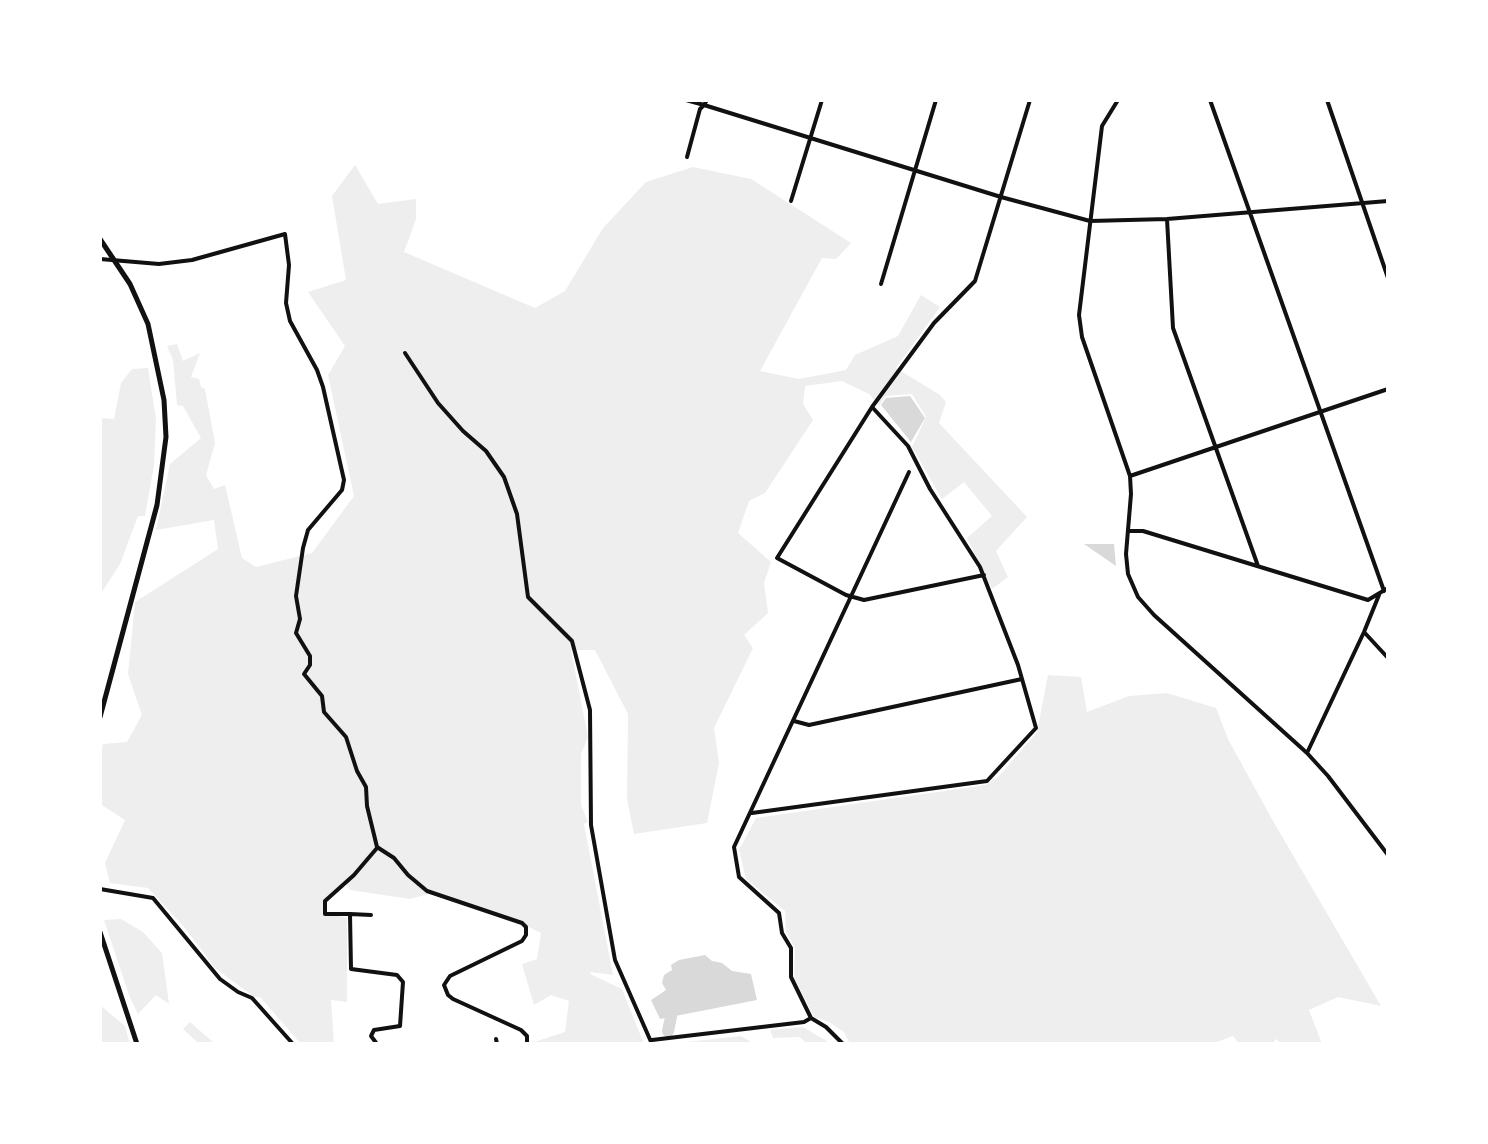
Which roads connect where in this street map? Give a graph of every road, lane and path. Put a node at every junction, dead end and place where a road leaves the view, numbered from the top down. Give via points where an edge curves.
1 (686, 100) edge
2 (822, 100) edge
3 (936, 100) edge
4 (1030, 100) edge
5 (1118, 100) edge
6 (1210, 100) edge
7 (1327, 100) edge
8 (706, 103) edge
9 (811, 138) junction
10 (687, 157) dead end
11 (915, 171) junction
12 (1001, 197) junction
13 (791, 201) dead end
14 (1388, 201) edge
15 (1362, 204) junction
16 (1249, 212) junction
17 (1167, 219) junction
18 (1090, 221) junction
19 (100, 239) edge
20 (100, 259) edge
21 (115, 260) junction
22 (1388, 278) edge
23 (881, 284) dead end
24 (405, 353) dead end
25 (1388, 389) edge
26 (872, 407) junction
27 (1320, 413) junction
28 (1216, 448) junction
29 (909, 472) dead end
30 (1130, 476) junction
31 (1128, 531) junction
32 (1258, 566) junction
33 (984, 575) junction
34 (1383, 591) edge
35 (852, 597) junction
36 (1364, 632) junction
37 (1388, 658) edge
38 (1022, 679) junction
39 (102, 696) edge
40 (100, 717) edge
41 (794, 721) junction
42 (1307, 753) junction
43 (752, 813) junction
44 (377, 847) junction
45 (1388, 855) edge
46 (100, 889) edge
47 (350, 914) junction
48 (371, 915) dead end
49 (100, 932) edge
50 (811, 1018) junction
51 (652, 1042) edge
52 (137, 1044) edge
53 (293, 1044) edge
54 (377, 1044) edge
55 (527, 1044) edge
56 (843, 1044) edge

1 - 8 street
2 - 9 street
3 - 11 street
4 - 12 street
5 - 18 street via 1102,126
6 - 16 street
7 - 15 street
8 - 9 street
8 - 10 street
9 - 11 street
9 - 13 street
11 - 12 street
11 - 23 street
12 - 18 street
12 - 26 street via 975,281 934,323
14 - 15 street
15 - 16 street
15 - 22 street
16 - 17 street
16 - 27 street
17 - 18 street
17 - 28 street via 1173,328
18 - 30 street via 1079,313 1082,337
19 - 21 street
20 - 21 street
21 - 39 street via 148,324 166,437 157,505
21 - 44 street via 192,260 285,234 290,321 323,387 344,480 342,490 308,530 298,570 296,633 310,656 305,676 322,696 324,712 346,737 366,787
24 - 51 street via 438,403 504,477 517,514 528,597 572,641 590,710 591,825 615,960
25 - 27 street
26 - 33 street via 908,446
26 - 35 street via 777,558
27 - 28 street
27 - 34 street
28 - 30 street
28 - 32 street
29 - 35 street
30 - 31 street
31 - 32 street
31 - 42 street via 1128,574 1138,597
32 - 34 street via 1368,600
33 - 35 street via 876,598
33 - 38 street
34 - 36 street
35 - 41 street
36 - 37 street
36 - 42 street
38 - 41 street via 809,725
38 - 43 street via 1036,728 987,781
39 - 40 street
41 - 43 street
42 - 45 street
43 - 50 street via 735,844 739,877 779,913 791,948 791,977
44 - 47 street via 325,901 325,914
44 - 55 street via 427,891 525,925 522,941 450,976 444,985 453,999 521,1030
46 - 53 street via 153,898 220,979 252,998
47 - 48 street
47 - 54 street via 351,969 397,975 403,982 400,1026 373,1031
49 - 52 street
50 - 51 street
50 - 56 street

